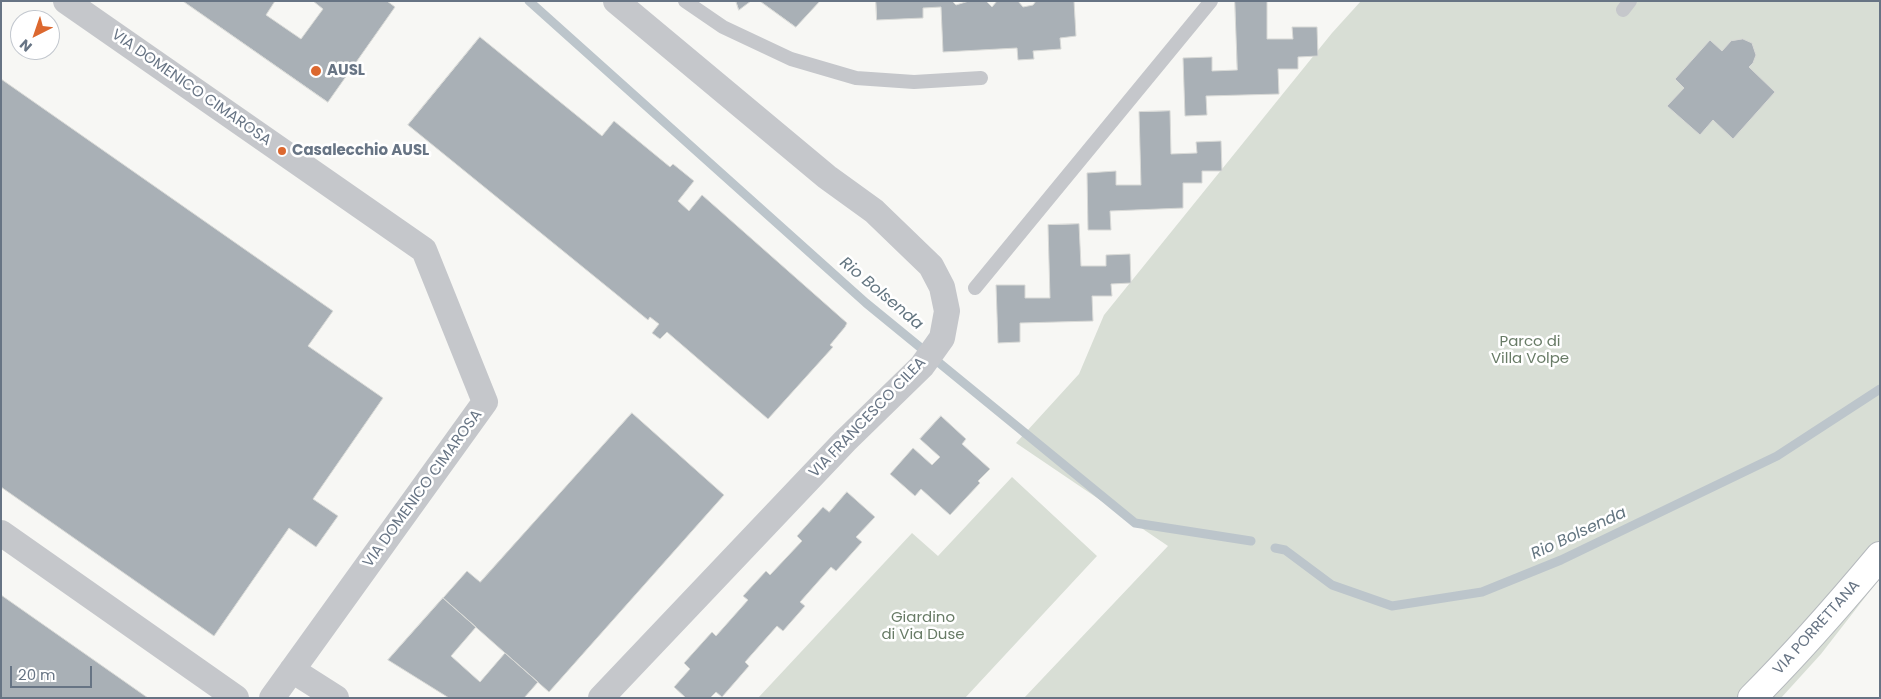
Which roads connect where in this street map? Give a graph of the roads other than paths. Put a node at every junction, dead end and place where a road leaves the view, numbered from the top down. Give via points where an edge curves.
1 (66, 1) edge
2 (616, 1) edge
3 (684, 1) edge
4 (1211, 1) edge
5 (981, 78) dead end
6 (975, 288) dead end
7 (1, 533) edge
8 (1880, 556) edge
9 (292, 670) junction
10 (236, 698) edge
11 (272, 698) edge
12 (336, 698) edge
13 (601, 698) edge
14 (1752, 698) edge

1 - 9 street, VIA DOMENICO CIMAROSA via 424,250 485,402
2 - 13 street, VIA FRANCESCO CILEA via 827,177 874,210 931,266 942,287 947,311 942,338 922,366
3 - 5 lane via 724,27 792,59 856,78 914,82
4 - 6 lane
7 - 10 street
8 - 14 main road, VIA PORRETTANA via 1837,608
9 - 11 street, VIA DOMENICO CIMAROSA
9 - 12 street

